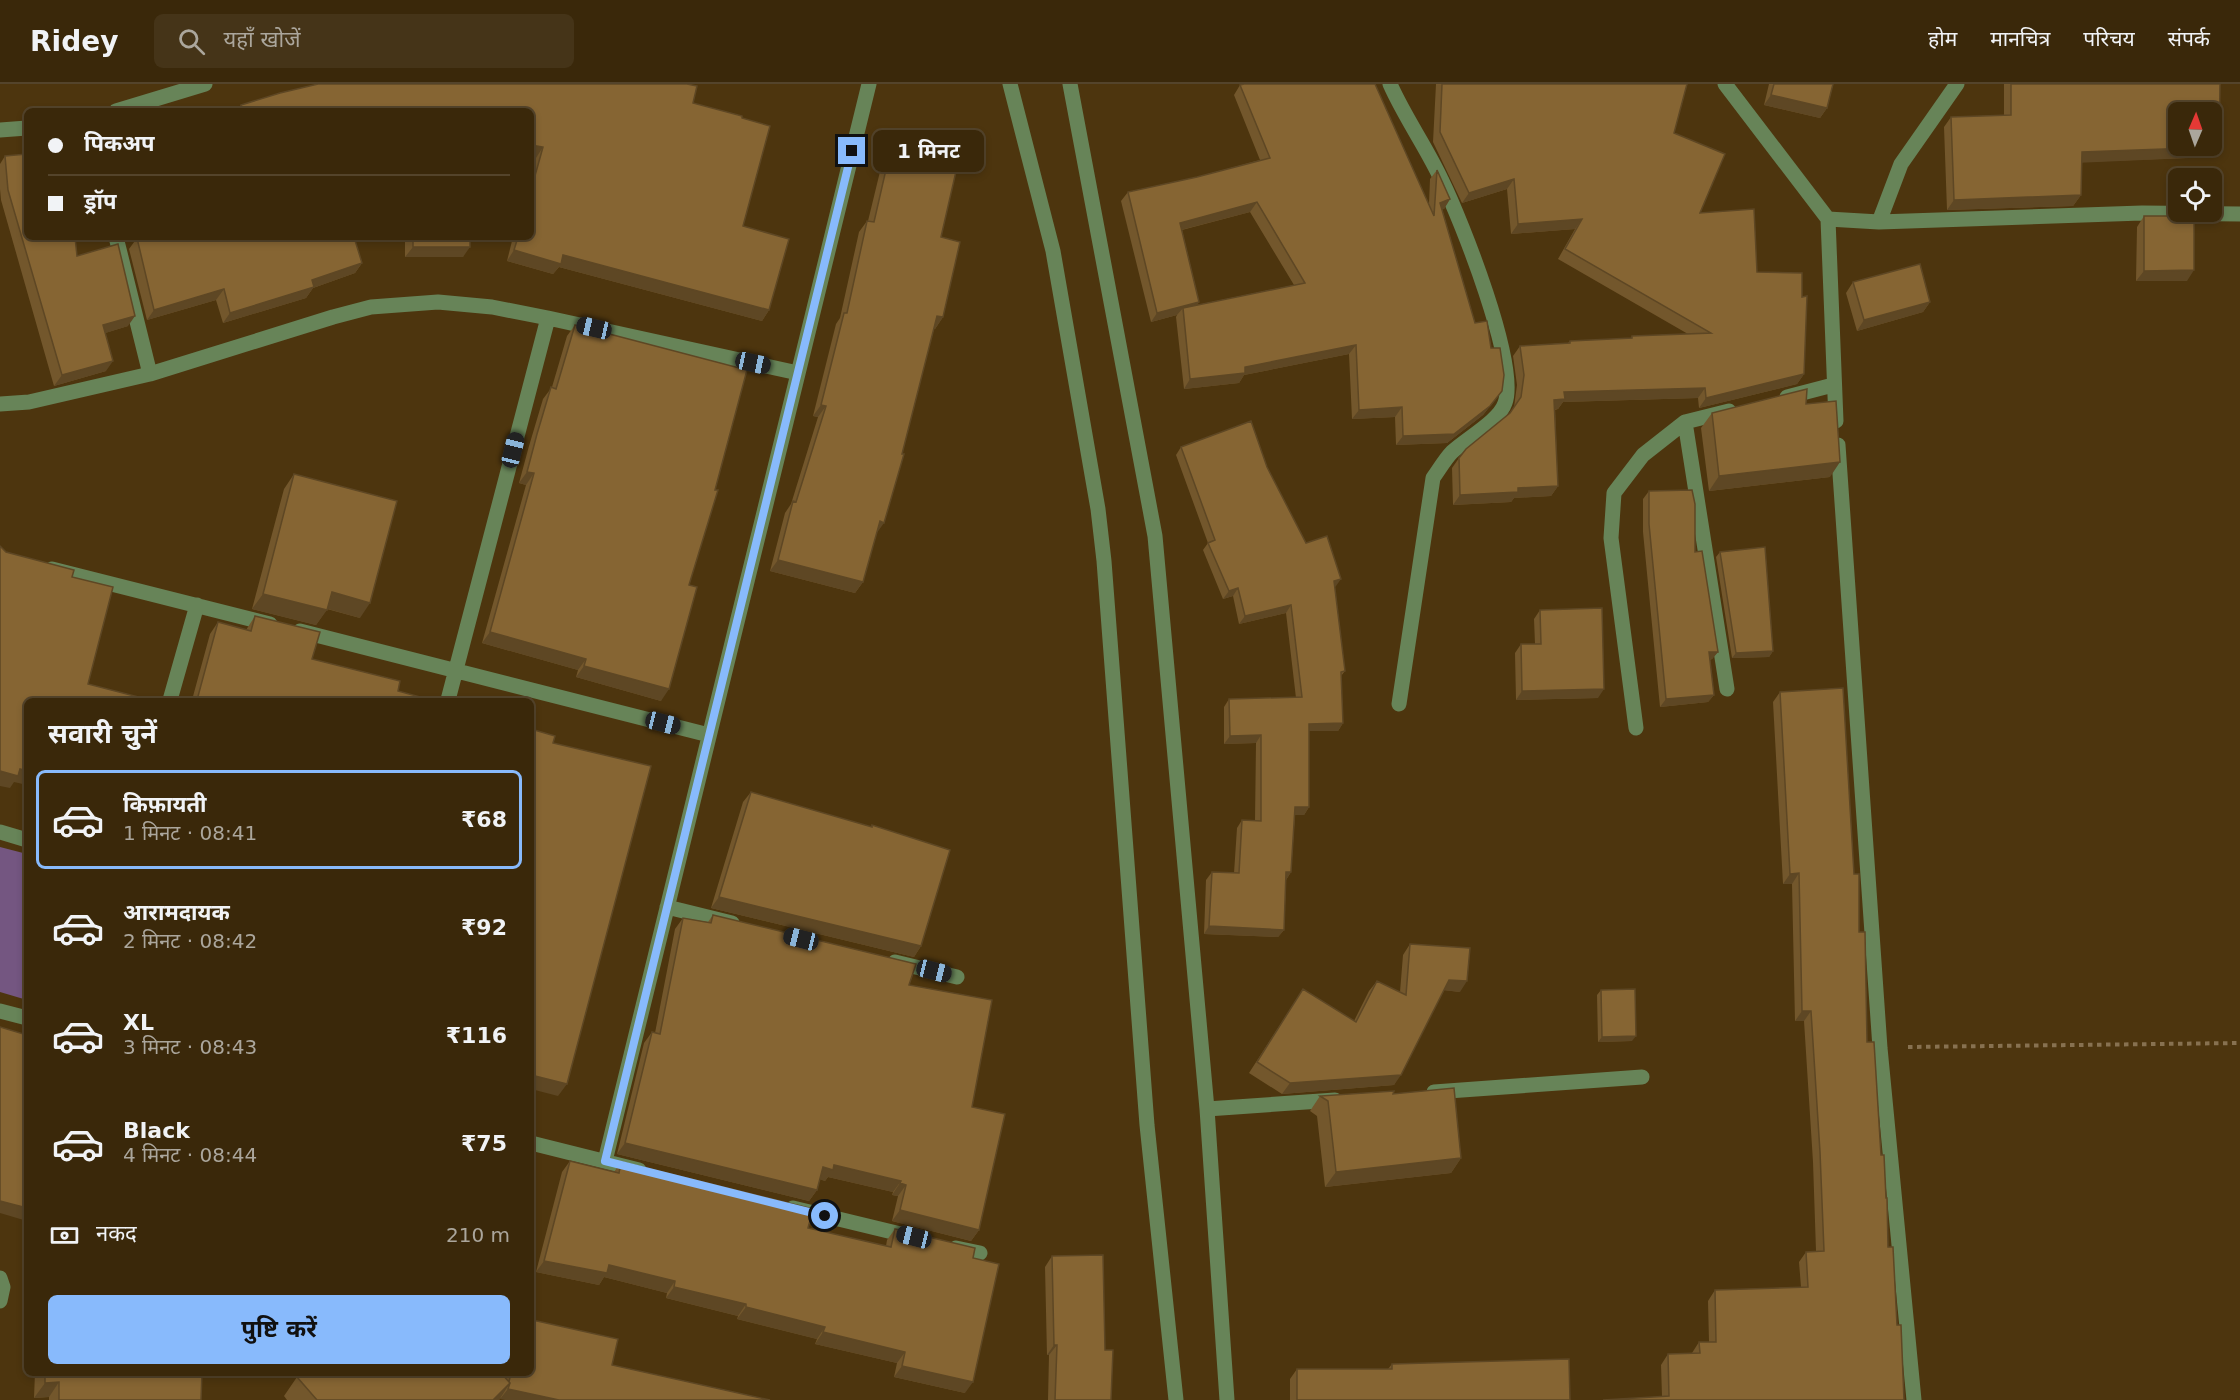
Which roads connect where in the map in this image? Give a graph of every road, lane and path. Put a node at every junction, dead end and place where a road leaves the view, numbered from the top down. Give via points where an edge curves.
1 (205, 84) edge
2 (869, 84) edge
3 (1010, 84) edge
4 (1070, 84) edge
5 (1390, 84) edge
6 (1725, 84) edge
7 (1957, 84) edge
8 (126, 108) edge
9 (24, 128) edge
10 (0, 130) edge
11 (2240, 214) edge
12 (1828, 219) junction
13 (1879, 222) junction
14 (117, 240) edge
15 (548, 318) junction
16 (798, 373) junction
17 (150, 374) junction
18 (1833, 385) junction
19 (1777, 399) edge
20 (0, 404) edge
21 (1742, 408) edge
22 (1685, 422) junction
23 (35, 564) edge
24 (196, 605) junction
25 (456, 671) junction
26 (1727, 689) dead end
27 (171, 698) edge
28 (449, 698) edge
29 (1399, 704) dead end
30 (1636, 728) dead end
31 (709, 735) junction
32 (0, 832) edge
33 (24, 839) edge
34 (667, 907) junction
35 (748, 927) edge
36 (876, 957) edge
37 (957, 977) dead end
38 (0, 1011) edge
39 (24, 1017) edge
40 (2240, 1043) edge
41 (1880, 1048) junction
42 (1642, 1077) dead end
43 (1415, 1094) edge
44 (1355, 1098) edge
45 (1207, 1109) junction
46 (534, 1144) edge
47 (605, 1161) junction
48 (650, 1173) edge
49 (775, 1203) edge
50 (923, 1239) edge
51 (946, 1245) edge
52 (980, 1254) dead end
53 (0, 1278) edge
54 (0, 1301) edge
55 (1176, 1400) edge
56 (1227, 1400) edge
57 (1914, 1400) edge

1 - 8 street
2 - 16 street
3 - 55 street via 1053,251 1098,509 1147,1125
4 - 45 street via 1155,536
5 - 29 street via 1442,180 1475,261 1497,327 1508,385 1500,412 1450,453 1433,478
6 - 12 street
7 - 13 street via 1901,164
9 - 10 street
11 - 13 street via 2142,213
12 - 13 street
12 - 18 street
14 - 17 street
15 - 16 street
15 - 17 street via 438,302 371,307
15 - 25 street
16 - 31 street
17 - 20 street via 28,402
18 - 19 street
18 - 41 street
21 - 22 street
22 - 26 street
22 - 30 street via 1643,455 1614,493 1611,538
23 - 24 street
24 - 25 street
24 - 27 street
25 - 28 street
25 - 31 street
31 - 34 street
32 - 33 street
34 - 35 street
34 - 47 street
36 - 37 street
38 - 39 street
40 - 41 path
41 - 57 street
42 - 43 street
44 - 45 street
45 - 56 street
46 - 47 street
47 - 48 street
49 - 50 street
51 - 52 street
53 - 54 street

